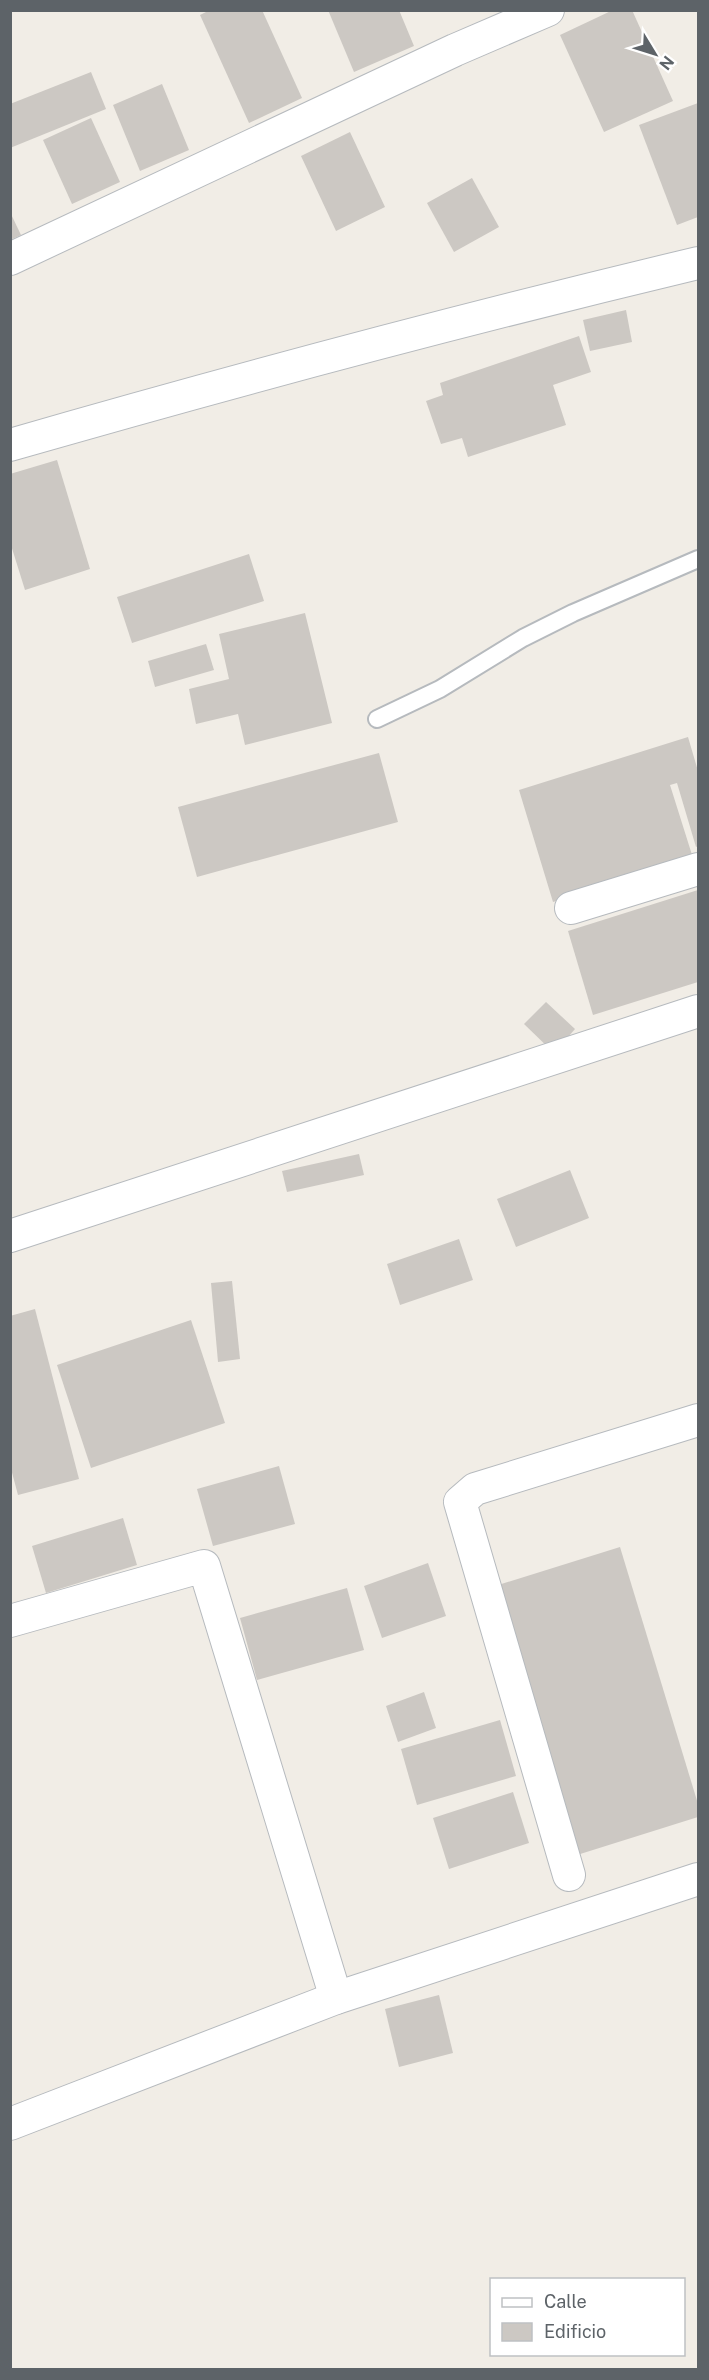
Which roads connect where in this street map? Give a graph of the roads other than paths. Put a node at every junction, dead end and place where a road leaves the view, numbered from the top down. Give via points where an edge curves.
1 (548, 10) edge
2 (10, 259) edge
3 (699, 263) edge
4 (10, 445) edge
5 (699, 559) edge
6 (377, 719) dead end
7 (699, 869) edge
8 (571, 908) dead end
9 (699, 1011) edge
10 (10, 1236) edge
11 (699, 1420) edge
12 (10, 1621) edge
13 (570, 1875) dead end
14 (699, 1879) edge
15 (336, 1998) junction
16 (10, 2124) edge

1 - 2 street
3 - 4 street via 511,308
5 - 6 lane via 573,613 523,638 440,689
7 - 8 street
9 - 10 street
11 - 13 street via 475,1489 460,1502
12 - 15 street via 204,1566
14 - 15 street
15 - 16 street

